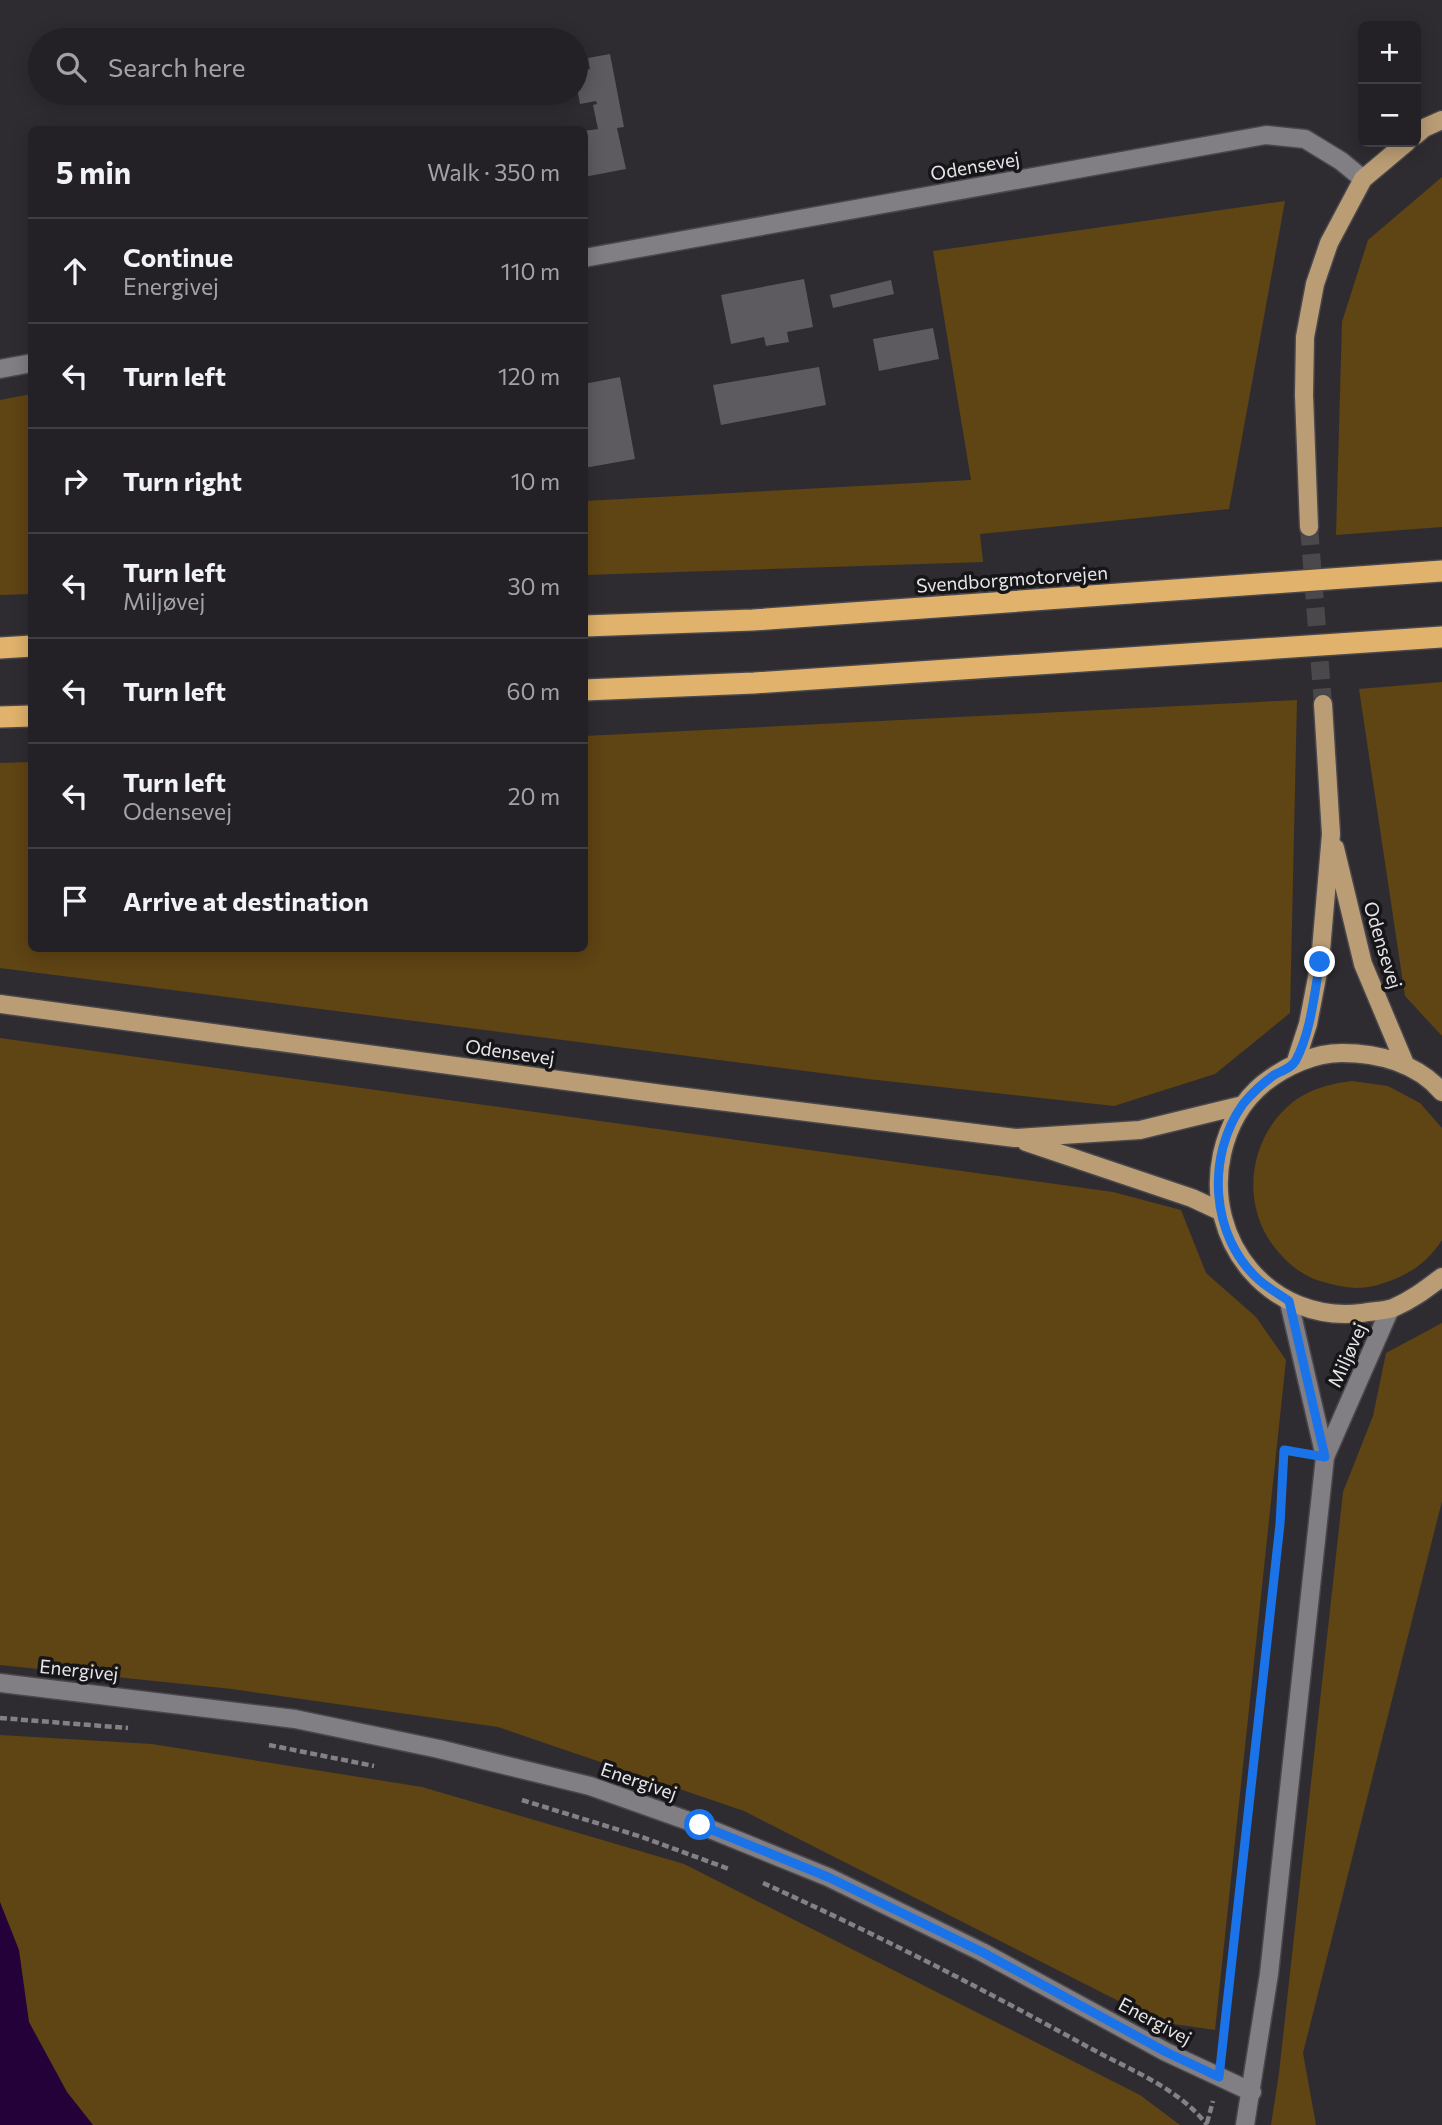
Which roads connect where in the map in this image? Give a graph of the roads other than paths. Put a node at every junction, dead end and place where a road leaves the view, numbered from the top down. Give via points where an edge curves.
1 (1442, 120) edge
2 (1421, 131) edge
3 (1401, 147) edge
4 (1363, 179) junction
5 (588, 257) edge
6 (28, 364) edge
7 (0, 369) edge
8 (1309, 527) tunnel mouth
9 (1442, 571) edge
10 (588, 626) edge
11 (1442, 637) edge
12 (28, 646) edge
13 (0, 648) edge
14 (588, 690) edge
15 (1323, 704) tunnel mouth
16 (28, 716) edge
17 (0, 717) edge
18 (1331, 834) junction
19 (0, 1004) edge
20 (1295, 1063) junction
21 (1405, 1064) junction
22 (1442, 1092) edge
23 (1243, 1105) junction
24 (1015, 1138) junction
25 (1220, 1211) junction
26 (1442, 1277) edge
27 (1289, 1301) junction
28 (1391, 1309) junction
29 (1325, 1457) junction
30 (0, 1683) edge
31 (1252, 2092) junction
32 (1245, 2125) edge

1 - 2 main road
3 - 4 main road
4 - 5 street, Odensevej via 1305,139 1266,135
4 - 8 main road via 1329,243 1305,337
6 - 7 street
9 - 10 highway, Svendborgmotorvejen via 753,620
11 - 14 highway
12 - 13 highway
15 - 18 main road, Odensevej
16 - 17 highway
18 - 20 main road, Odensevej via 1320,962
18 - 21 main road, Odensevej via 1363,964
19 - 24 main road, Odensevej
20 - 21 main road via 1331,1053 1369,1053
20 - 23 main road via 1258,1088
21 - 22 main road
23 - 24 main road, Odensevej via 1140,1130
23 - 25 main road via 1225,1138 1218,1174
24 - 25 main road, Odensevej
25 - 27 main road via 1234,1248 1258,1279
26 - 28 main road via 1419,1296
27 - 28 main road via 1339,1315
27 - 29 street, Miljøvej
28 - 29 street, Miljøvej
29 - 31 street, Miljøvej via 1271,1960
30 - 31 street, Energivej via 295,1719 590,1786 828,1877
31 - 32 street, Miljøvej

